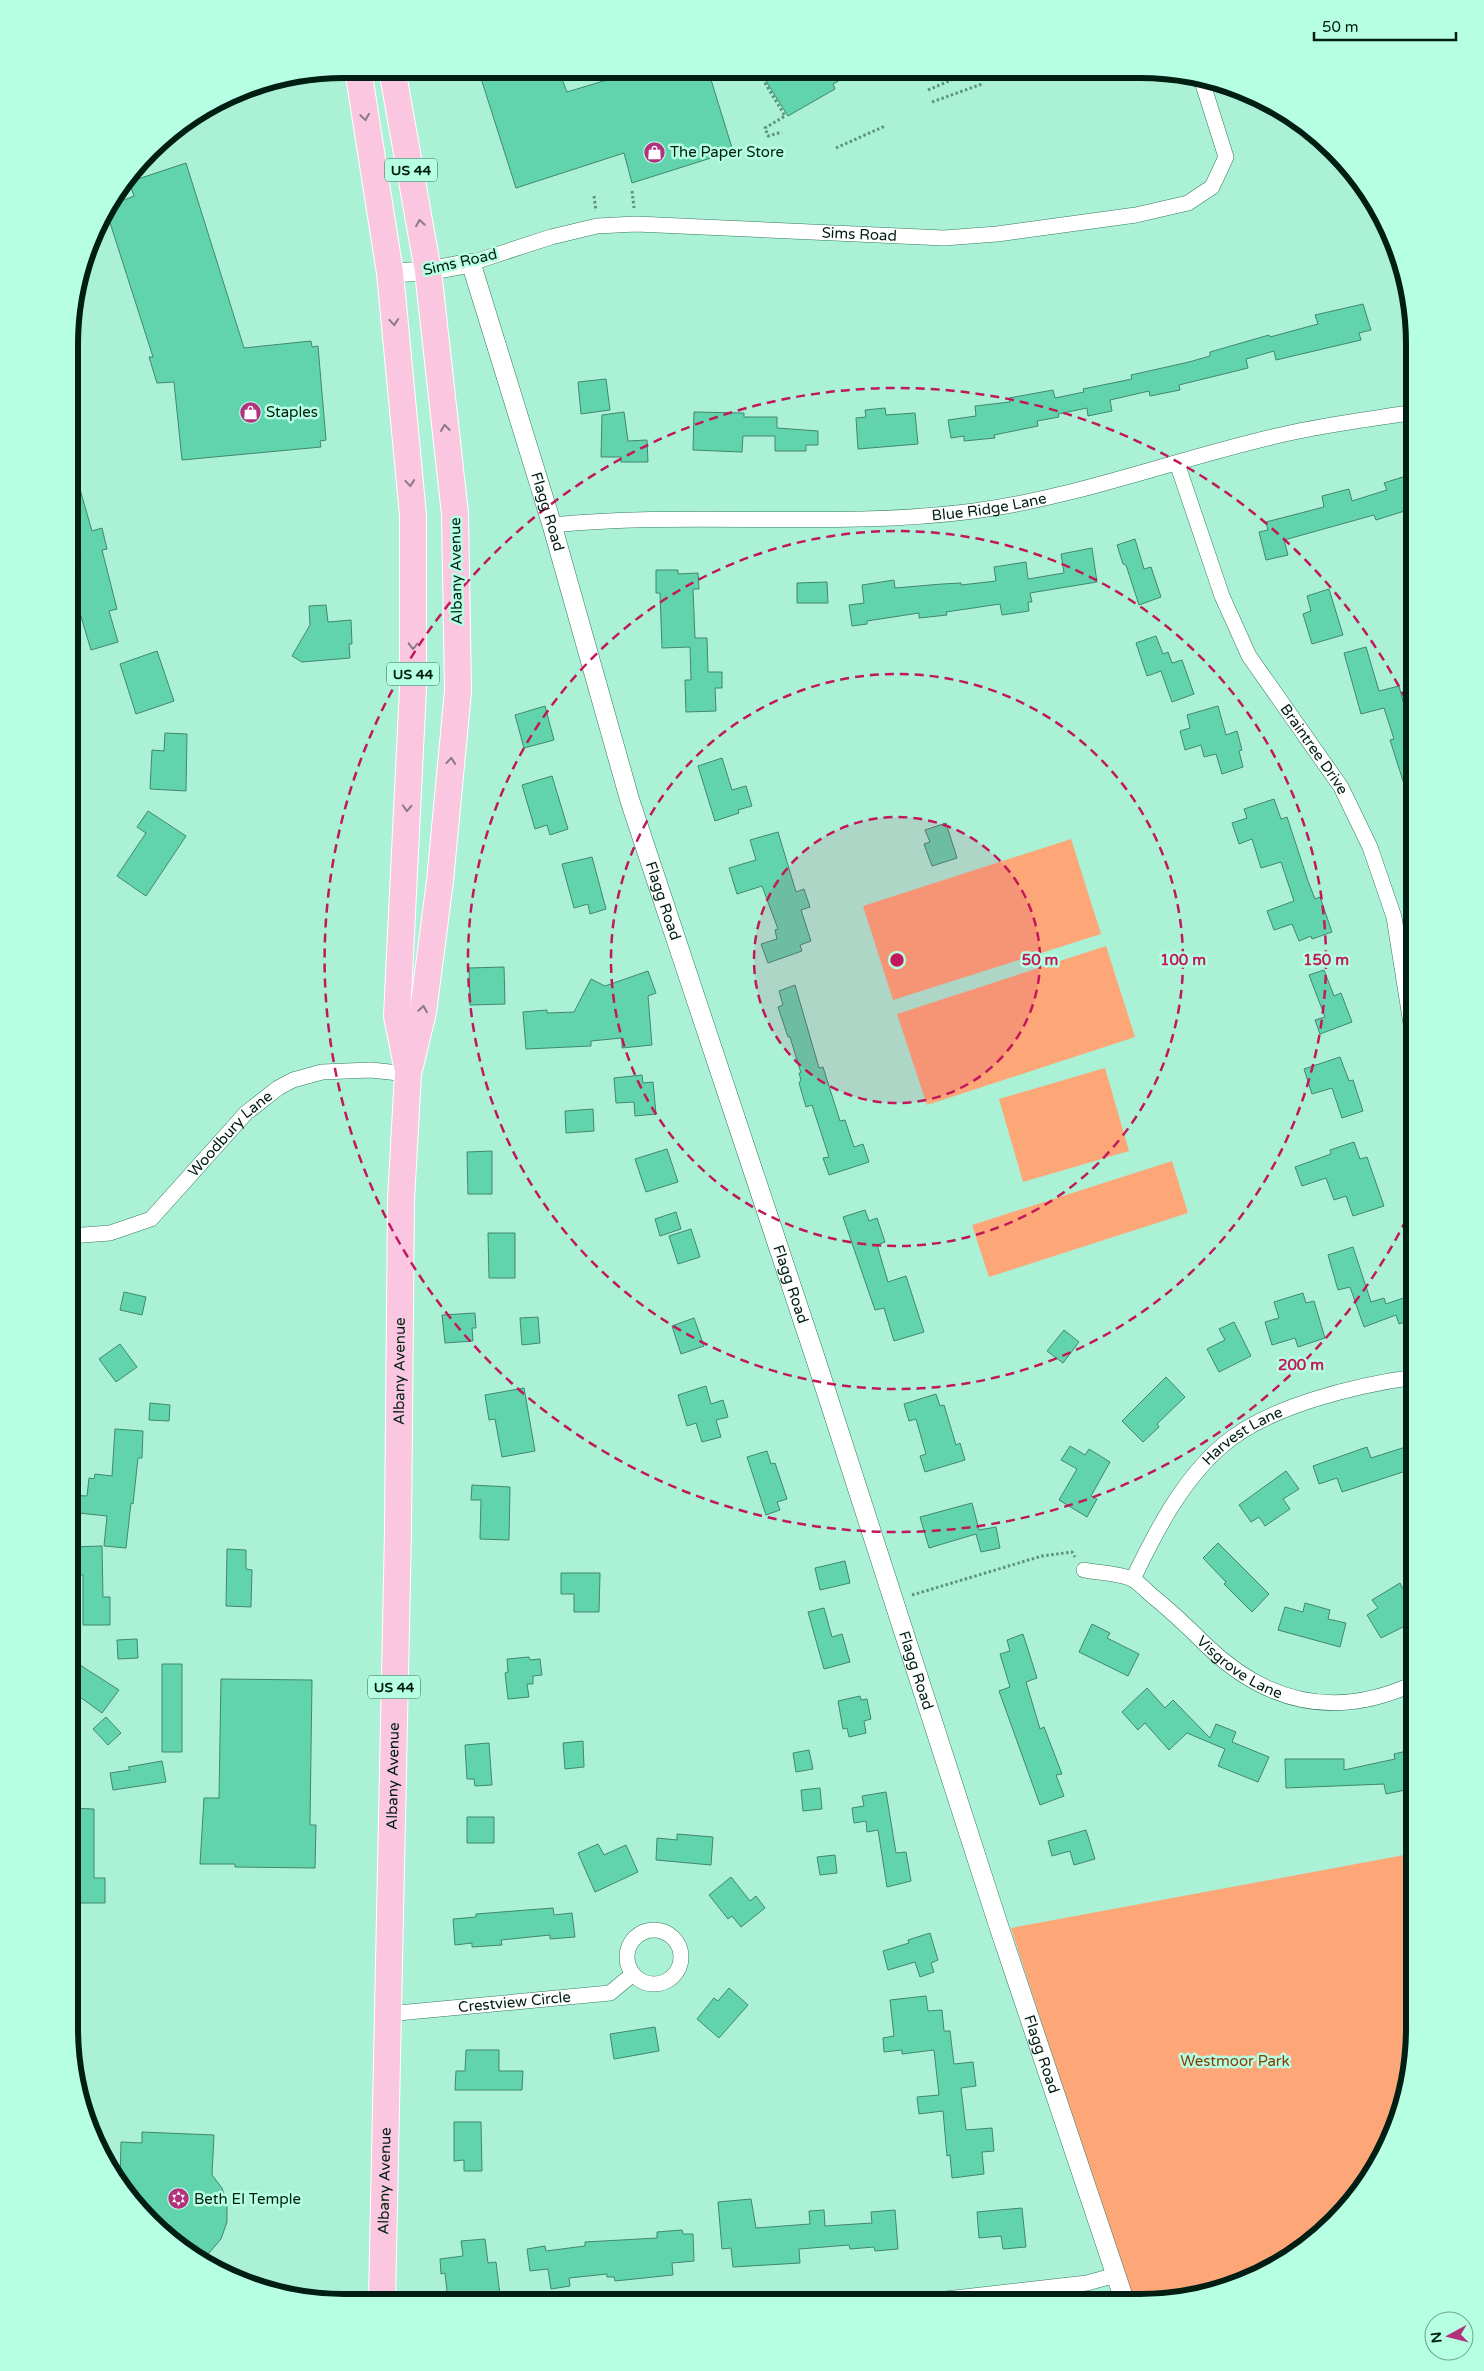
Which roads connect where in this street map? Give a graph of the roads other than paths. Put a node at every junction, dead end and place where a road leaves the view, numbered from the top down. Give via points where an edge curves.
1 (359, 77) edge
2 (393, 77) edge
3 (1204, 86) edge
4 (471, 263) junction
5 (428, 271) junction
6 (390, 273) junction
7 (1406, 414) edge
8 (1177, 463) junction
9 (552, 525) junction
10 (1406, 992) edge
11 (408, 1074) junction
12 (77, 1235) edge
13 (1406, 1379) edge
14 (1084, 1570) road end
15 (1133, 1579) junction
16 (1406, 1687) edge
17 (633, 1974) dead end
18 (387, 2014) junction
19 (1116, 2275) junction
20 (382, 2294) edge
21 (990, 2294) edge
22 (1122, 2294) edge

1 -> 6 highway, Albany Avenue / US 44
5 -> 2 highway, Albany Avenue / US 44
3 - 4 street, Sims Road via 1226,157 1212,187 1188,203 1136,215 944,238 636,224 597,226
4 - 5 street, Sims Road
4 - 9 street, Flagg Road
5 - 6 street, Sims Road
11 -> 5 highway, Albany Avenue / US 44 via 423,1012 440,881 458,691 455,514
6 -> 11 highway, Albany Avenue / US 44 via 413,523 413,688 397,1016
7 - 8 street, Blue Ridge Lane via 1285,434
8 - 9 street, Blue Ridge Lane via 1040,498 974,511 848,521 608,520
8 - 10 street, Braintree Drive via 1222,596 1250,656 1340,787 1370,847 1394,917
9 - 19 street, Flagg Road via 630,801
11 - 12 street, Woodbury Lane via 371,1070 322,1072 293,1080 246,1113 151,1219 110,1233
11 - 18 highway, Albany Avenue / US 44 via 401,1200 398,1530
13 - 15 street, Harvest Lane via 1343,1392 1283,1411 1238,1434 1196,1474 1159,1526
14 - 15 street, Visgrove Lane
15 - 16 street, Visgrove Lane via 1248,1679 1274,1693 1331,1703 1390,1695
17 - 18 street, Crestview Circle via 610,1994
18 - 20 highway, Albany Avenue / US 44
19 - 21 street via 1087,2283
19 - 22 street, Flagg Road

